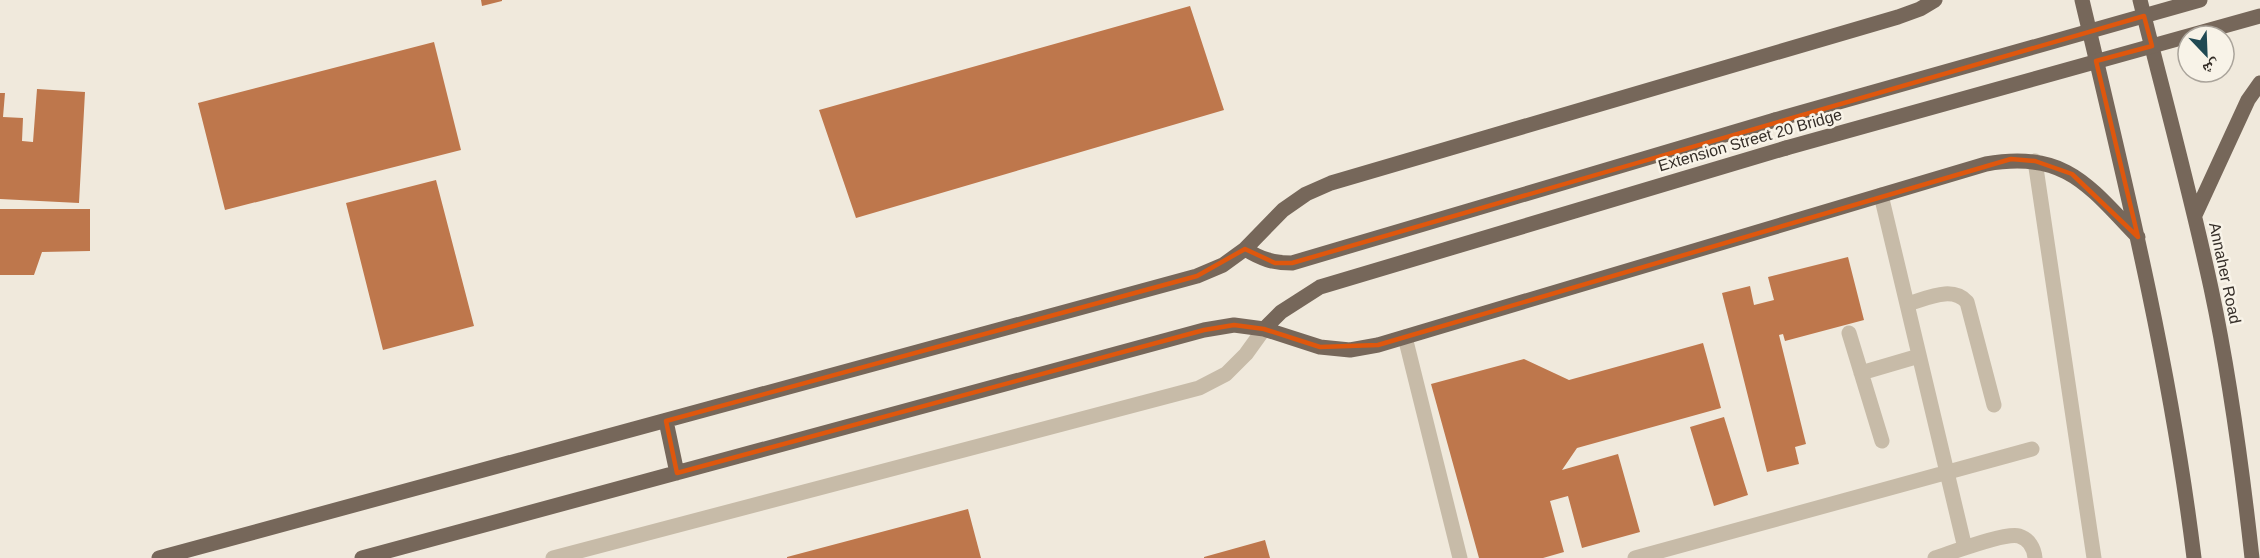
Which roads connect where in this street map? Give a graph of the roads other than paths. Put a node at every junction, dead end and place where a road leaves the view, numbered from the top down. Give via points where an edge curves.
1 (1935, 0) edge
2 (2082, 0) edge
3 (2140, 0) edge
4 (2200, 0) edge
5 (2260, 16) edge
6 (2260, 83) edge
7 (2035, 160) junction
8 (1881, 195) junction
9 (2195, 215) junction
10 (2138, 237) junction
11 (1245, 249) junction
12 (1907, 304) junction
13 (1264, 329) junction
14 (1849, 333) dead end
15 (1405, 337) junction
16 (1919, 356) junction
17 (1861, 373) junction
18 (1994, 405) dead end
19 (666, 421) junction
20 (1882, 441) dead end
21 (2032, 449) dead end
22 (1947, 472) junction
23 (676, 473) junction
24 (1965, 548) junction
25 (159, 558) edge
26 (362, 558) edge
27 (553, 558) edge
28 (1460, 558) edge
29 (1635, 558) edge
30 (1935, 558) edge
31 (2035, 558) edge
32 (2094, 558) edge
33 (2194, 558) edge
34 (2252, 558) edge

1 - 11 main road via 1898,17 1331,183 1283,210
2 - 10 main road
3 - 9 main road, Annaher Road
4 - 11 main road, Extension Street 20 Bridge, bridge via 1775,120 1300,261 1275,263
5 - 13 main road, Extension Street 20 Bridge, bridge via 1786,148 1320,287 1281,312
6 - 9 main road via 2248,100
7 - 8 main road via 1986,164
7 - 10 main road via 2072,174
7 - 32 lane
8 - 12 lane
8 - 15 main road
9 - 34 main road, Annaher Road via 2228,378
10 - 33 main road via 2168,381
11 - 19 main road via 1223,265 1197,276
12 - 16 lane
12 - 18 lane via 1953,293 1962,296 1967,302
13 - 15 main road via 1320,347 1350,350
13 - 23 main road via 1234,326 1204,330
13 - 27 lane via 1226,374 1199,388
14 - 17 lane
15 - 28 lane
16 - 17 lane
16 - 22 lane
17 - 20 lane
19 - 23 main road
19 - 25 main road
21 - 22 lane
22 - 24 lane
22 - 29 lane
23 - 26 main road
24 - 30 lane
24 - 31 lane via 2018,535 2031,545

